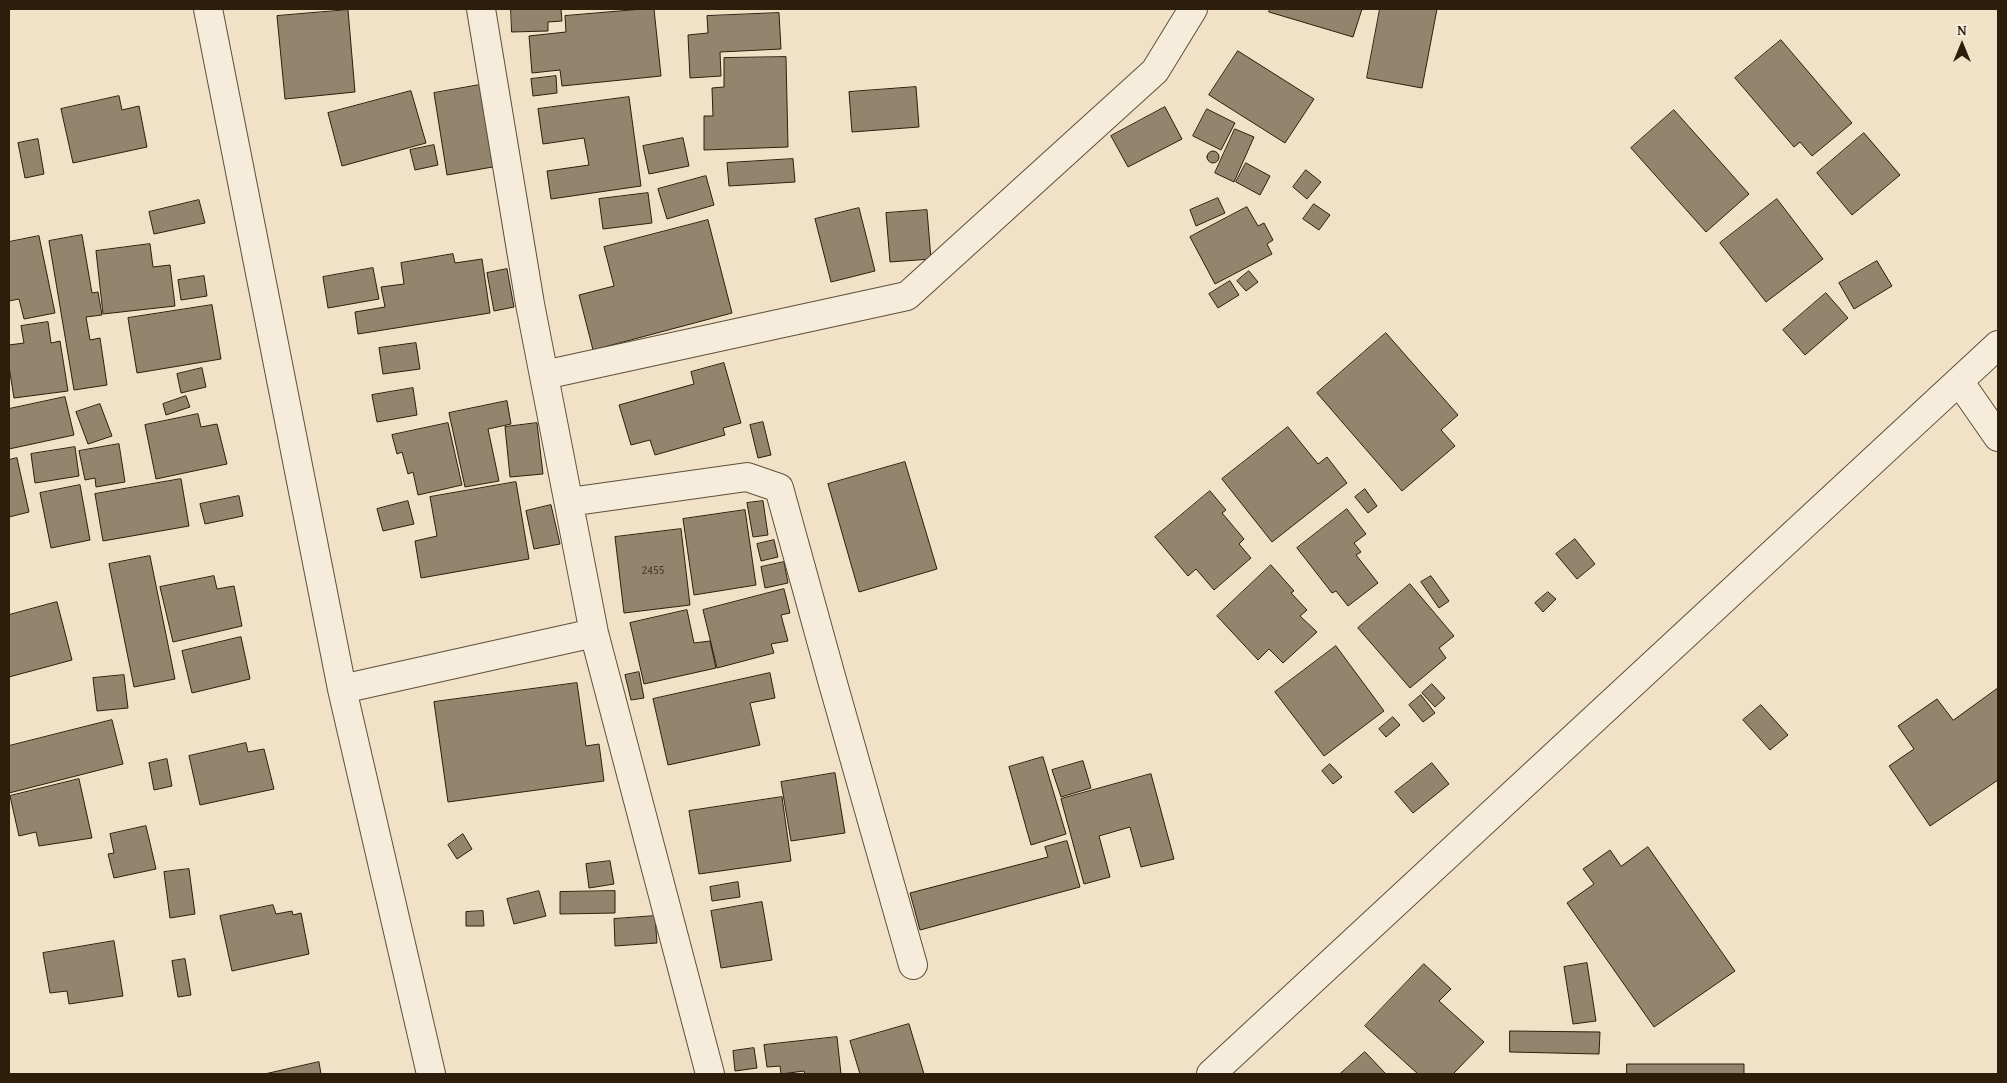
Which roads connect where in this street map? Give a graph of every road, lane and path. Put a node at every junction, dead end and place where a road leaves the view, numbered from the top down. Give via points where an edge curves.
1 (208, 9) edge
2 (481, 9) edge
3 (1192, 9) edge
4 (1998, 345) edge
5 (544, 376) junction
6 (1959, 381) junction
7 (1998, 437) edge
8 (569, 502) junction
9 (594, 634) junction
10 (342, 689) junction
11 (913, 965) dead end
12 (431, 1074) edge
13 (710, 1074) edge
14 (1211, 1074) edge

1 - 10 street
2 - 5 street
3 - 5 street via 1155,71 907,296
4 - 6 street
5 - 8 street
6 - 7 street
6 - 14 street
8 - 9 street
8 - 11 street via 747,476 780,488
9 - 10 street
9 - 13 street
10 - 12 street

